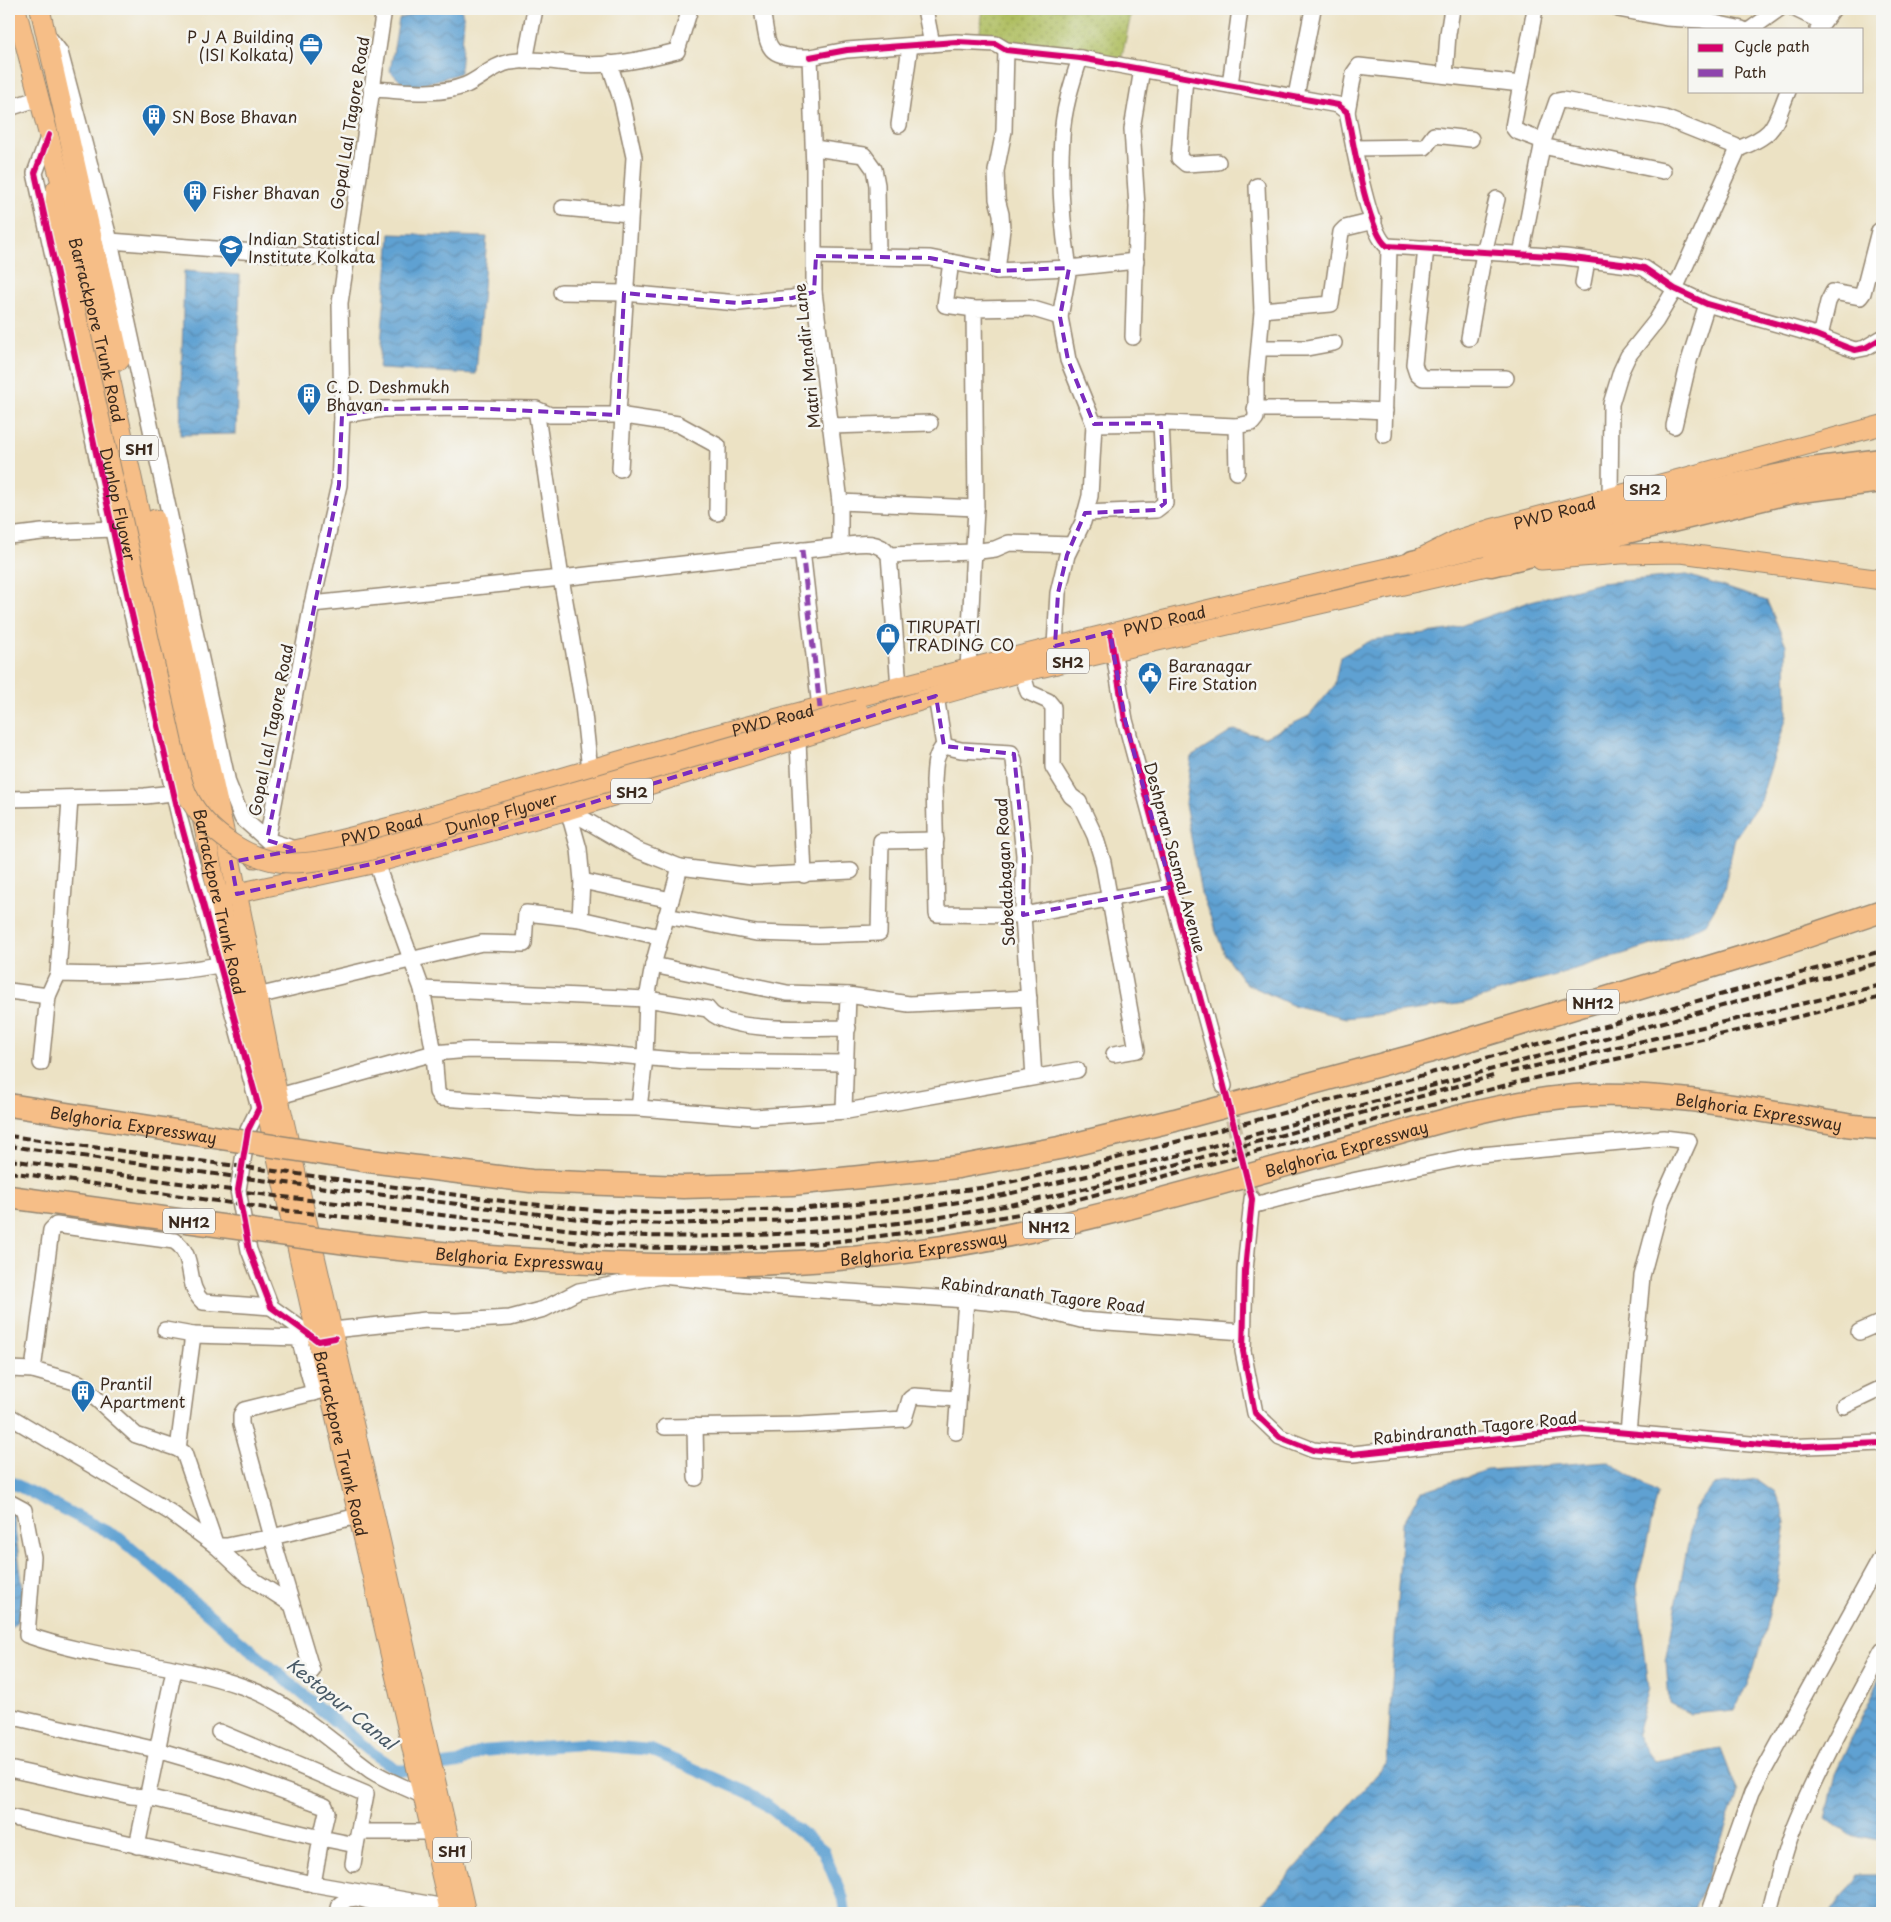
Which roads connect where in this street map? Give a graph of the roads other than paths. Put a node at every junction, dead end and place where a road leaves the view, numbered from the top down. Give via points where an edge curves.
1 (16, 9) edge
2 (40, 9) edge
3 (384, 9) edge
4 (535, 9) edge
5 (690, 9) edge
6 (762, 9) edge
7 (925, 9) edge
8 (1240, 9) edge
9 (1313, 9) edge
10 (1452, 9) edge
11 (1535, 9) edge
12 (1618, 9) edge
13 (1779, 9) edge
14 (1795, 9) edge
15 (1833, 9) edge
16 (1820, 25) edge
17 (1737, 28) edge
18 (1752, 28) edge
19 (46, 34) junction
20 (932, 44) junction
21 (910, 46) junction
22 (1006, 50) junction
23 (810, 57) junction
24 (1080, 58) junction
25 (525, 61) junction
26 (609, 63) junction
27 (1142, 69) junction
28 (1445, 75) junction
29 (1185, 77) junction
30 (1521, 84) junction
31 (1230, 85) junction
32 (371, 89) junction
33 (1788, 92) edge
34 (1296, 96) junction
35 (40, 98) junction
36 (9, 108) edge
37 (1347, 112) junction
38 (899, 126) dead end
39 (49, 135) junction
40 (1471, 139) dead end
41 (1543, 144) junction
42 (814, 148) junction
43 (1354, 148) junction
44 (1738, 149) junction
45 (1218, 162) dead end
46 (58, 167) junction
47 (1663, 171) dead end
48 (1256, 186) dead end
49 (1497, 199) dead end
50 (563, 208) dead end
51 (629, 214) junction
52 (1374, 221) junction
53 (1879, 231) dead end
54 (110, 241) junction
55 (1390, 247) junction
56 (1426, 248) junction
57 (1484, 253) junction
58 (816, 256) junction
59 (878, 256) junction
60 (1521, 256) junction
61 (346, 259) junction
62 (1587, 260) junction
63 (1136, 261) junction
64 (951, 262) junction
65 (1069, 268) junction
66 (997, 271) junction
67 (1583, 283) dead end
68 (1674, 289) junction
69 (561, 292) dead end
70 (814, 292) junction
71 (624, 293) junction
72 (1707, 304) junction
73 (974, 309) junction
74 (1262, 310) junction
75 (1060, 317) junction
76 (1820, 336) junction
77 (1133, 337) dead end
78 (1468, 338) dead end
79 (1882, 338) edge
80 (1334, 343) dead end
81 (1260, 348) junction
82 (1506, 378) dead end
83 (536, 409) junction
84 (1255, 410) junction
85 (1384, 411) junction
86 (342, 415) junction
87 (621, 415) junction
88 (930, 423) dead end
89 (1161, 423) junction
90 (1094, 424) junction
91 (1882, 425) edge
92 (830, 426) junction
93 (1236, 426) junction
94 (1674, 426) dead end
95 (1384, 435) dead end
96 (1882, 460) edge
97 (620, 469) dead end
98 (1237, 472) dead end
99 (1852, 473) junction
100 (1882, 480) edge
101 (1610, 497) junction
102 (840, 502) junction
103 (976, 508) junction
104 (717, 513) dead end
105 (1085, 513) junction
106 (113, 529) junction
107 (9, 536) edge
108 (1072, 545) junction
109 (840, 546) junction
110 (802, 550) junction
111 (972, 552) junction
112 (889, 555) junction
113 (1413, 562) junction
114 (1491, 565) junction
115 (561, 578) junction
116 (1882, 580) edge
117 (312, 604) junction
118 (1112, 641) junction
119 (1055, 646) junction
120 (968, 669) junction
121 (1022, 672) junction
122 (899, 687) junction
123 (935, 697) junction
124 (820, 708) junction
125 (798, 741) junction
126 (944, 746) junction
127 (590, 770) junction
128 (196, 788) junction
129 (174, 794) junction
130 (9, 799) edge
131 (70, 799) junction
132 (568, 810) junction
133 (267, 840) junction
134 (936, 840) junction
135 (294, 849) junction
136 (231, 862) junction
137 (376, 863) junction
138 (212, 867) junction
139 (680, 867) junction
140 (851, 871) dead end
141 (804, 875) junction
142 (582, 881) junction
143 (1171, 887) junction
144 (237, 894) junction
145 (219, 897) junction
146 (671, 900) junction
147 (1110, 900) junction
148 (1882, 910) edge
149 (1023, 915) junction
150 (666, 916) junction
151 (580, 919) junction
152 (1882, 920) edge
153 (660, 937) junction
154 (1769, 949) junction
155 (410, 960) junction
156 (219, 965) junction
157 (653, 965) junction
158 (58, 974) junction
159 (422, 989) junction
160 (9, 991) edge
161 (848, 995) junction
162 (48, 996) junction
163 (257, 996) junction
164 (1029, 998) junction
165 (647, 999) junction
166 (848, 1028) junction
167 (434, 1053) junction
168 (1114, 1054) dead end
169 (645, 1058) junction
170 (40, 1062) dead end
171 (844, 1063) junction
172 (1077, 1070) dead end
173 (1034, 1077) junction
174 (1224, 1086) tunnel mouth
175 (279, 1096) junction
176 (9, 1105) edge
177 (639, 1108) junction
178 (844, 1110) junction
179 (1882, 1128) edge
180 (9, 1197) edge
181 (966, 1300) junction
182 (271, 1307) junction
183 (1882, 1322) edge
184 (165, 1330) dead end
185 (1243, 1332) junction
186 (1859, 1332) dead end
187 (193, 1335) junction
188 (328, 1336) junction
189 (9, 1368) edge
190 (33, 1370) junction
191 (1882, 1388) edge
192 (322, 1391) junction
193 (958, 1399) junction
194 (1844, 1406) dead end
195 (9, 1416) edge
196 (695, 1426) junction
197 (665, 1427) dead end
198 (956, 1432) dead end
199 (1628, 1433) junction
200 (1882, 1443) edge
201 (178, 1448) junction
202 (696, 1478) dead end
203 (9, 1502) edge
204 (358, 1516) junction
205 (272, 1537) junction
206 (216, 1546) junction
207 (1882, 1556) edge
208 (291, 1604) junction
209 (1882, 1651) edge
210 (174, 1670) junction
211 (312, 1671) dead end
212 (9, 1716) edge
213 (219, 1732) dead end
214 (157, 1750) junction
215 (9, 1769) edge
216 (372, 1771) junction
217 (426, 1789) junction
218 (366, 1794) junction
219 (147, 1797) junction
220 (9, 1818) edge
221 (430, 1832) junction
222 (321, 1838) junction
223 (357, 1838) junction
224 (138, 1846) junction
225 (352, 1864) dead end
226 (451, 1882) junction
227 (313, 1884) junction
228 (438, 1911) edge
229 (338, 1913) edge
230 (412, 1913) edge
231 (466, 1913) edge
232 (1709, 1913) edge
233 (1769, 1913) edge

1 - 35 main road, Barrackpore Trunk Road / SH1
2 - 19 main road, Barrackpore Trunk Road / SH1
3 - 32 street, Gopal Lal Tagore Road
4 - 25 street
5 - 26 street via 677,52
6 - 23 street via 768,44 774,51 784,57
7 - 20 street
8 - 31 street
9 - 34 street
10 - 28 street
11 - 30 street
12 - 17 street
13 - 18 street
14 - 16 street
15 - 16 street
19 - 54 street, Gopal Lal Tagore Road via 60,52
19 - 136 main road, Barrackpore Trunk Road / SH1
20 - 21 street
20 - 22 street via 996,44
21 - 23 street via 847,50
21 - 38 street
22 - 24 street
22 - 66 street via 1004,131 996,171 996,199 1002,229
23 - 42 street, Matri Mandir Lane
24 - 27 street
24 - 65 street via 1068,97 1062,136 1062,207
25 - 26 street via 542,59 579,65
25 - 32 street via 507,63 467,85 444,92
26 - 51 street via 622,102 634,157
27 - 29 street
27 - 63 street via 1132,129 1137,207
28 - 30 street
28 - 37 street via 1359,66 1354,73
29 - 31 street
29 - 45 street via 1179,158 1186,164
30 - 41 street via 1513,127
31 - 34 street
32 - 61 street, Gopal Lal Tagore Road
33 - 44 street via 1770,132 1759,141
34 - 37 street via 1338,105
35 - 36 street
35 - 39 main road, Barrackpore Trunk Road / SH1
37 - 43 street
39 - 46 main road, Barrackpore Trunk Road / SH1
39 - 106 street via 35,173
40 - 43 street via 1434,135 1425,147
41 - 44 street via 1554,104 1562,100 1666,118
41 - 47 street
41 - 60 street
42 - 58 street, Matri Mandir Lane
42 - 59 street via 864,155 874,169
43 - 52 street
44 - 68 street
46 - 123 main road, Dunlop Flyover, bridge via 55,204 63,254 176,759 188,796 211,828 228,841 269,860 289,863 364,852 892,700
46 - 128 main road, Barrackpore Trunk Road / SH1 via 105,354
48 - 74 street
49 - 57 street
50 - 51 street
51 - 71 street
52 - 55 street via 1383,243
52 - 74 street via 1345,228 1341,232 1331,304
53 - 76 street via 1863,293 1860,296 1833,292
54 - 61 street
54 - 133 street, Gopal Lal Tagore Road via 228,783 242,818
55 - 56 street
55 - 85 street
56 - 57 street
56 - 82 street via 1414,364 1417,373 1424,378
57 - 60 street
57 - 78 street
58 - 59 street
58 - 70 street, Matri Mandir Lane
59 - 64 street
60 - 62 street via 1546,255
61 - 86 street, Gopal Lal Tagore Road via 340,303
62 - 67 street
62 - 68 street via 1644,268
63 - 65 street
63 - 77 street
64 - 66 street
64 - 73 street via 945,305
65 - 66 street
65 - 75 street
68 - 72 street
68 - 101 street via 1656,321 1628,356 1618,377 1611,404
69 - 71 street
70 - 71 street via 792,298 738,303
70 - 92 street, Matri Mandir Lane
71 - 87 street
72 - 76 street
72 - 94 street
73 - 75 street via 1030,308
73 - 103 street
74 - 81 street
75 - 90 street via 1068,360
76 - 79 street via 1855,350
80 - 81 street via 1307,348
81 - 84 street
83 - 86 street via 383,409
83 - 87 street via 550,415
83 - 115 street
84 - 85 street
84 - 93 street via 1255,421
85 - 95 street
86 - 117 street, Gopal Lal Tagore Road via 339,485
87 - 97 street
87 - 104 street via 678,424 718,446
88 - 92 street
89 - 90 street
89 - 93 street
89 - 105 street via 1166,503 1156,510
90 - 105 street via 1090,496
91 - 101 main road, PWD Road / SH2
92 - 102 street, Matri Mandir Lane
93 - 98 street
96 - 99 highway
99 - 100 highway
99 - 113 highway via 1756,480
99 - 114 highway via 1792,492
101 - 113 main road, PWD Road / SH2 via 1457,540
102 - 103 street
102 - 109 street, Matri Mandir Lane
103 - 111 street
105 - 108 street
106 - 107 street
106 - 129 street
108 - 111 street via 1009,542 996,549
108 - 119 street via 1066,555 1058,593
109 - 110 street
109 - 112 street via 875,543
110 - 115 street
110 - 124 street
111 - 112 street
111 - 120 street
112 - 122 street
113 - 118 main road, PWD Road / SH2
114 - 116 main road, PWD Road / SH2 via 1621,554 1681,553
114 - 118 main road, PWD Road / SH2
115 - 117 street
115 - 127 street via 583,705
117 - 133 street, Gopal Lal Tagore Road
118 - 119 main road, PWD Road / SH2
118 - 121 main road, PWD Road / SH2
118 - 143 street, Deshpran Sasmal Avenue via 1125,720
119 - 120 main road, PWD Road / SH2
120 - 122 main road, PWD Road / SH2
121 - 123 main road, PWD Road / SH2
121 - 147 street via 1028,692 1048,701 1053,707 1054,766 1071,796 1079,802 1095,836
122 - 124 main road, PWD Road / SH2
123 - 125 main road, PWD Road / SH2
123 - 126 street
124 - 127 main road, PWD Road / SH2
125 - 132 main road, PWD Road / SH2
125 - 141 street
126 - 134 street via 935,762
126 - 149 street, Sabedabagan Road via 1011,753 1024,855
127 - 135 main road, PWD Road / SH2
128 - 129 street
128 - 138 main road, Barrackpore Trunk Road / SH1
129 - 131 street
129 - 156 street
130 - 131 street
131 - 158 street
132 - 137 main road, PWD Road / SH2
132 - 139 street via 637,850
132 - 142 street via 579,849
133 - 135 street
134 - 149 street via 937,914
134 - 150 street via 881,841 879,933 756,932
135 - 136 main road, PWD Road / SH2
136 - 138 main road, PWD Road / SH2
136 - 144 main road, Barrackpore Trunk Road / SH1
137 - 144 main road, PWD Road / SH2
137 - 155 street
138 - 145 main road, Barrackpore Trunk Road / SH1
139 - 141 street via 753,876
139 - 146 street
140 - 141 street
142 - 146 street
142 - 151 street
143 - 147 street
143 - 174 street, Deshpran Sasmal Avenue
144 - 145 main road, PWD Road / SH2
144 - 163 main road, Barrackpore Trunk Road / SH1
145 - 188 main road, Barrackpore Trunk Road / SH1
146 - 150 street
147 - 149 street
147 - 168 street via 1137,1050
148 - 154 highway, NH12
149 - 164 street, Sabedabagan Road
150 - 153 street
151 - 153 street
151 - 155 street via 526,913 524,944 482,943
152 - 154 highway
153 - 157 street
154 - 176 highway, Belghoria Expressway / NH12, bridge via 1428,1052 1200,1114 1059,1148 902,1174 747,1186 635,1187 531,1181 369,1161
155 - 159 street
155 - 163 street
156 - 158 street via 171,974
156 - 182 street via 259,1108 248,1130 238,1190 249,1250
157 - 161 street via 788,993
157 - 165 street
158 - 162 street
159 - 165 street
159 - 167 street
160 - 162 street
161 - 164 street via 909,1004
161 - 166 street
162 - 170 street
163 - 175 main road, Barrackpore Trunk Road / SH1
164 - 173 street, Sabedabagan Road
165 - 166 street via 708,1009 713,1016 733,1025
165 - 169 street
166 - 171 street
167 - 169 street via 469,1050 581,1052
167 - 175 street
167 - 177 street via 437,1092 441,1098 578,1108
169 - 171 street
169 - 177 street
171 - 178 street
172 - 173 street
173 - 178 street via 884,1106
175 - 188 main road, Barrackpore Trunk Road / SH1
177 - 178 street via 754,1117
179 - 180 highway, Belghoria Expressway / NH12, bridge via 1650,1097 1579,1096 1494,1108 1133,1207 1041,1228 942,1247 802,1263 664,1265 466,1256 369,1246
181 - 185 street, Rabindranath Tagore Road via 1026,1306 1081,1320
181 - 188 street, Rabindranath Tagore Road via 662,1276 579,1291 544,1309 510,1318 426,1320
181 - 193 street
182 - 188 street
182 - 190 street via 203,1302 194,1290 188,1257 174,1241 56,1224 51,1230
183 - 186 street
184 - 187 street
185 - 199 street, Rabindranath Tagore Road via 1243,1351 1255,1413 1280,1437 1313,1450 1353,1454 1583,1429
185 - 199 street via 1251,1202 1470,1156 1664,1138 1689,1141 1662,1201 1642,1276
187 - 192 street via 299,1338
187 - 201 street
188 - 192 main road, Barrackpore Trunk Road / SH1
188 - 217 main road, Barrackpore Trunk Road / SH1 via 430,1755
189 - 190 street
190 - 201 street via 79,1382 136,1435
191 - 194 street
192 - 204 main road, Barrackpore Trunk Road / SH1
192 - 205 street via 244,1410 240,1415
193 - 196 street via 914,1396 904,1419 801,1425
193 - 198 street
195 - 206 street via 170,1512
196 - 197 street
196 - 202 street
199 - 200 street, Rabindranath Tagore Road via 1784,1447
201 - 206 street via 188,1461
203 - 210 street via 24,1510 33,1557 27,1635
204 - 205 street
204 - 217 main road, Barrackpore Trunk Road / SH1 via 411,1750
205 - 206 street
205 - 208 street
206 - 208 street via 249,1577
207 - 232 street via 1752,1792
208 - 211 street
209 - 233 street via 1840,1728 1791,1834
210 - 214 street
210 - 216 street via 244,1687 285,1705
212 - 214 street
213 - 218 street
214 - 219 street
214 - 222 street via 229,1771 325,1806 327,1812
215 - 219 street
216 - 217 street
216 - 218 street
217 - 221 main road, Barrackpore Trunk Road / SH1
217 - 226 main road, Barrackpore Trunk Road / SH1
218 - 223 street
219 - 222 street
219 - 224 street
220 - 224 street
221 - 223 street
221 - 226 main road, Barrackpore Trunk Road / SH1
222 - 223 street
222 - 227 street
223 - 225 street
224 - 227 street
226 - 228 main road, Barrackpore Trunk Road / SH1
226 - 231 main road, Barrackpore Trunk Road / SH1
227 - 228 street
229 - 230 street via 340,1904 356,1898

